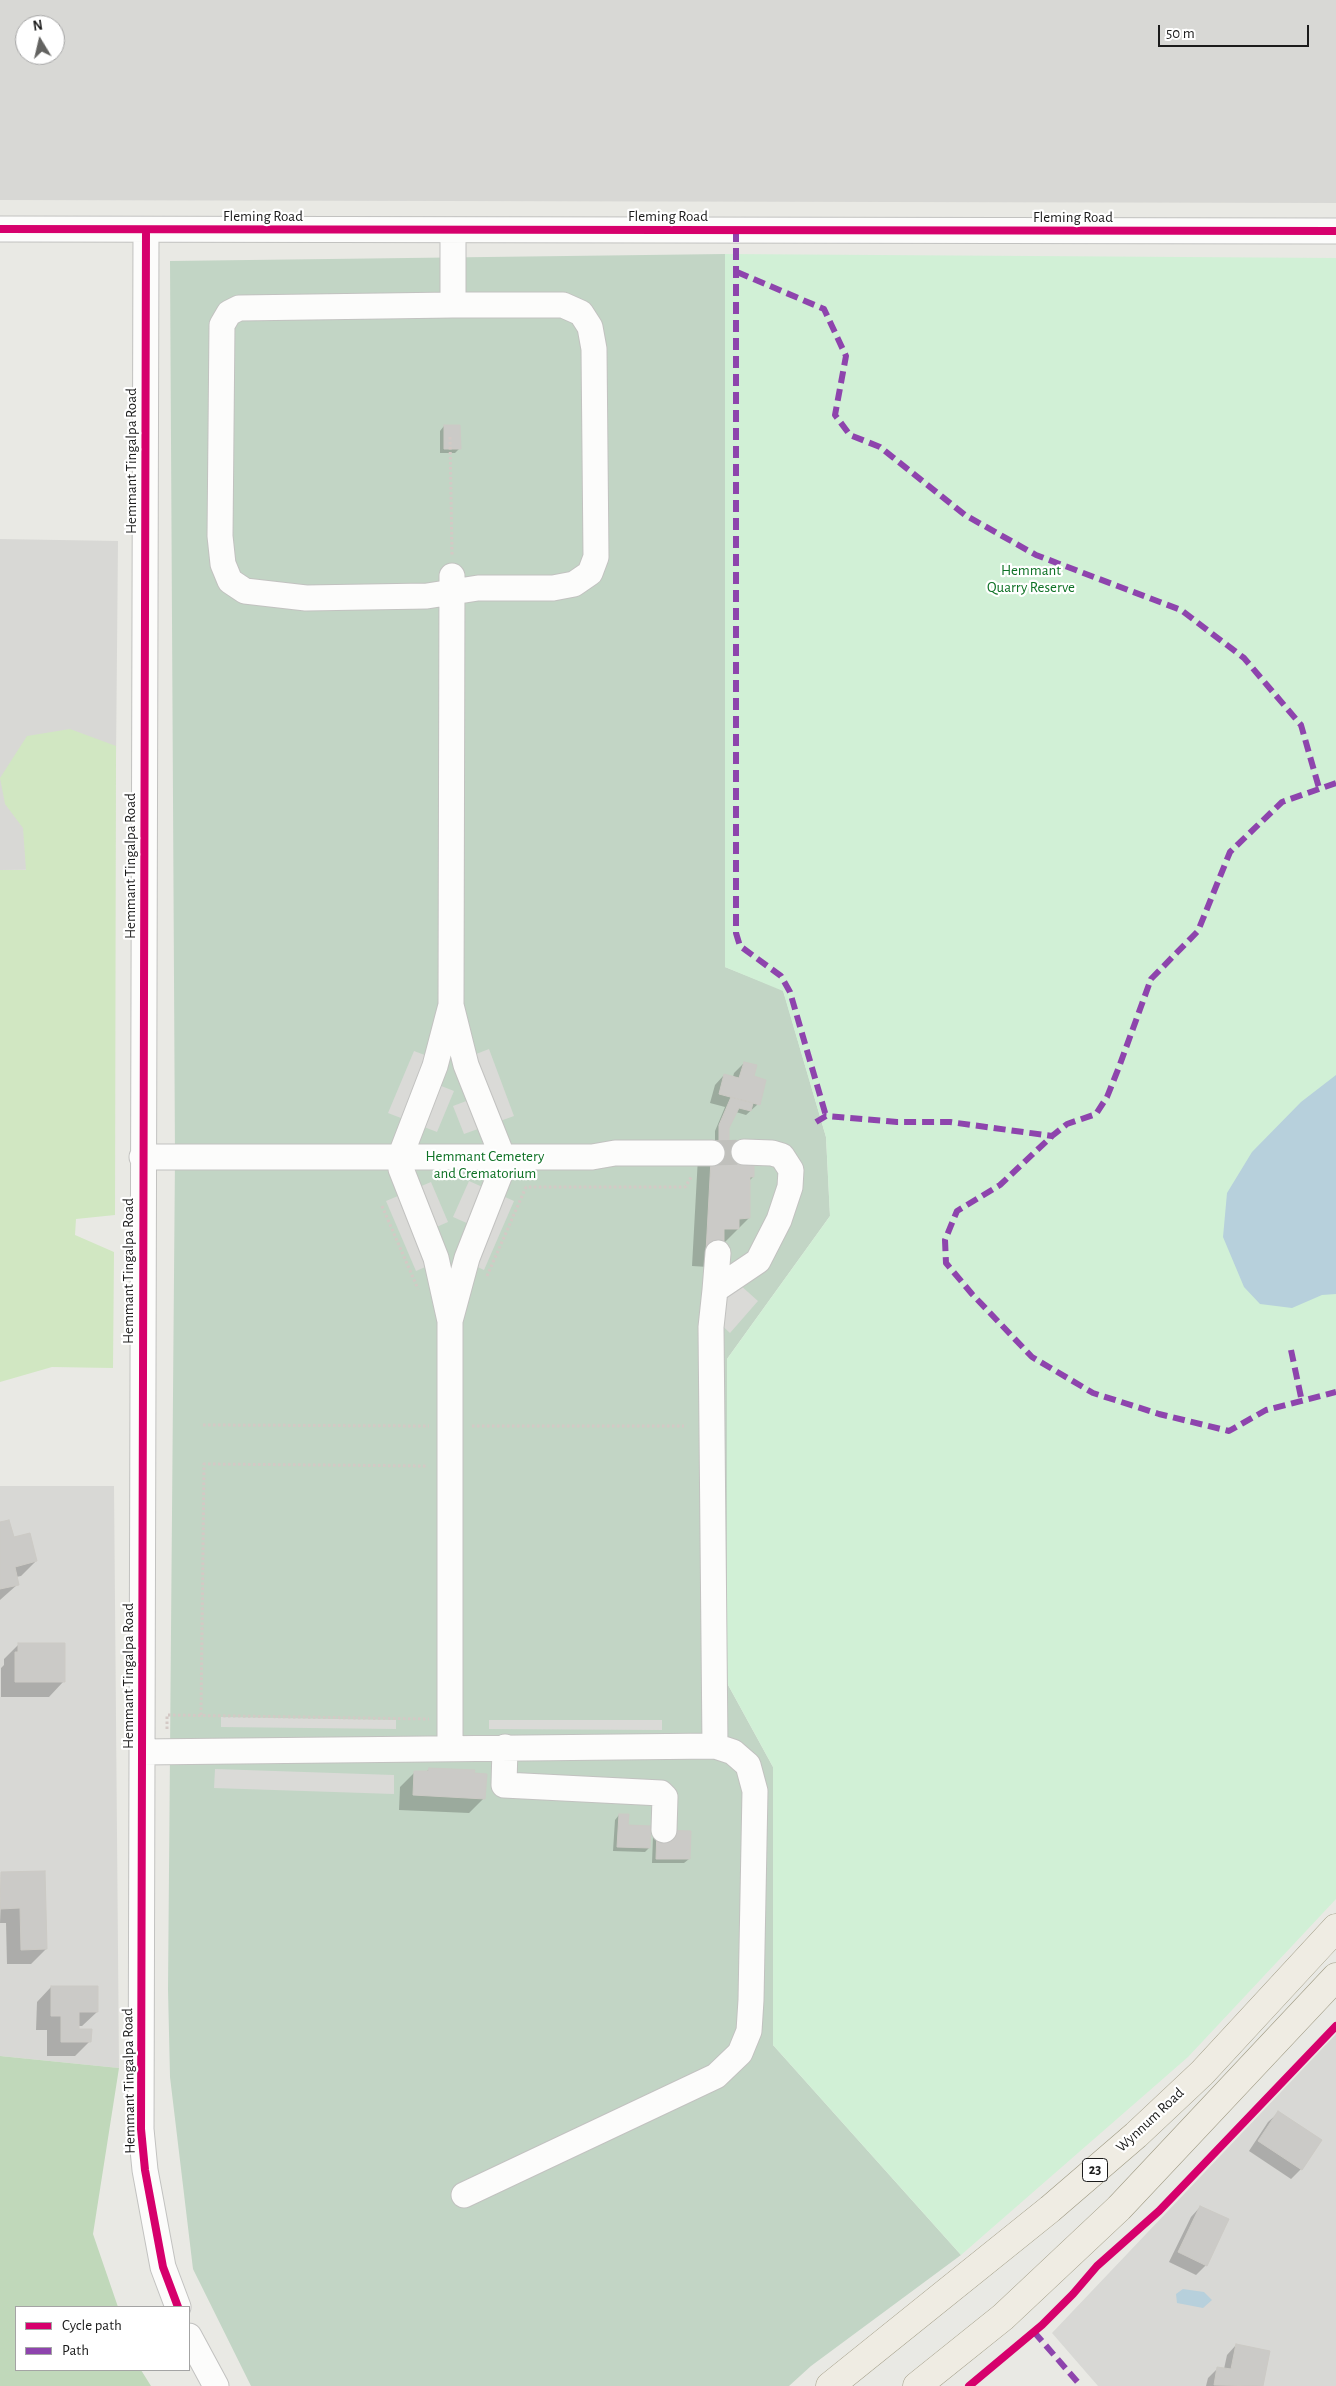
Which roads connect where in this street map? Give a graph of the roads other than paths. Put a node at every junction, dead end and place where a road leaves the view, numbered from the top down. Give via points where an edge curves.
1 (0, 229) edge
2 (146, 230) junction
3 (453, 230) junction
4 (1336, 230) edge
5 (453, 305) junction
6 (452, 584) junction
7 (451, 1005) junction
8 (466, 1065) junction
9 (435, 1066) junction
10 (744, 1152) tunnel mouth
11 (703, 1153) tunnel mouth
12 (142, 1157) junction
13 (400, 1157) junction
14 (503, 1158) junction
15 (718, 1252) dead end
16 (436, 1258) junction
17 (467, 1258) junction
18 (716, 1290) junction
19 (450, 1321) junction
20 (715, 1746) junction
21 (505, 1747) junction
22 (450, 1748) junction
23 (142, 1752) junction
24 (664, 1830) dead end
25 (1336, 1928) edge
26 (1336, 1977) edge
27 (464, 2195) dead end
28 (178, 2306) edge
29 (190, 2338) edge
30 (216, 2386) edge
31 (830, 2386) edge
32 (917, 2386) edge

1 - 2 street, Fleming Road
2 - 3 street, Fleming Road
2 - 12 street, Hemmant Tingalpa Road
3 - 4 street, Fleming Road
3 - 5 street
5 - 6 street via 563,305 581,313 590,327 594,349 596,557 590,573 574,584 554,588 478,588
5 - 6 street via 239,308 229,313 222,325 220,536 223,564 230,581 245,591 306,598 427,596
6 - 7 street
7 - 8 street
7 - 9 street
8 - 9 street
8 - 14 street
9 - 13 street
10 - 18 street via 772,1152 782,1156 791,1170 790,1187 779,1220 758,1261
11 - 14 street
12 - 13 street
12 - 23 street, Hemmant Tingalpa Road
13 - 14 street
13 - 16 street via 400,1168
14 - 17 street via 502,1169
15 - 18 street
16 - 17 street via 451,1261
16 - 19 street
17 - 19 street
18 - 20 street via 711,1327
19 - 22 street via 434,1467
20 - 21 street
20 - 27 street via 733,1752 748,1765 755,1791 751,2000 749,2031 740,2053 716,2076
21 - 22 street
21 - 24 street via 504,1784 661,1793 665,1797
22 - 23 street
23 - 28 street, Hemmant Tingalpa Road via 141,2129 145,2170 163,2267
25 - 31 main road, Wynnum Road / 23 via 1202,2072 1136,2134 1050,2209
26 - 32 main road via 1112,2214 1003,2317
29 - 30 street

